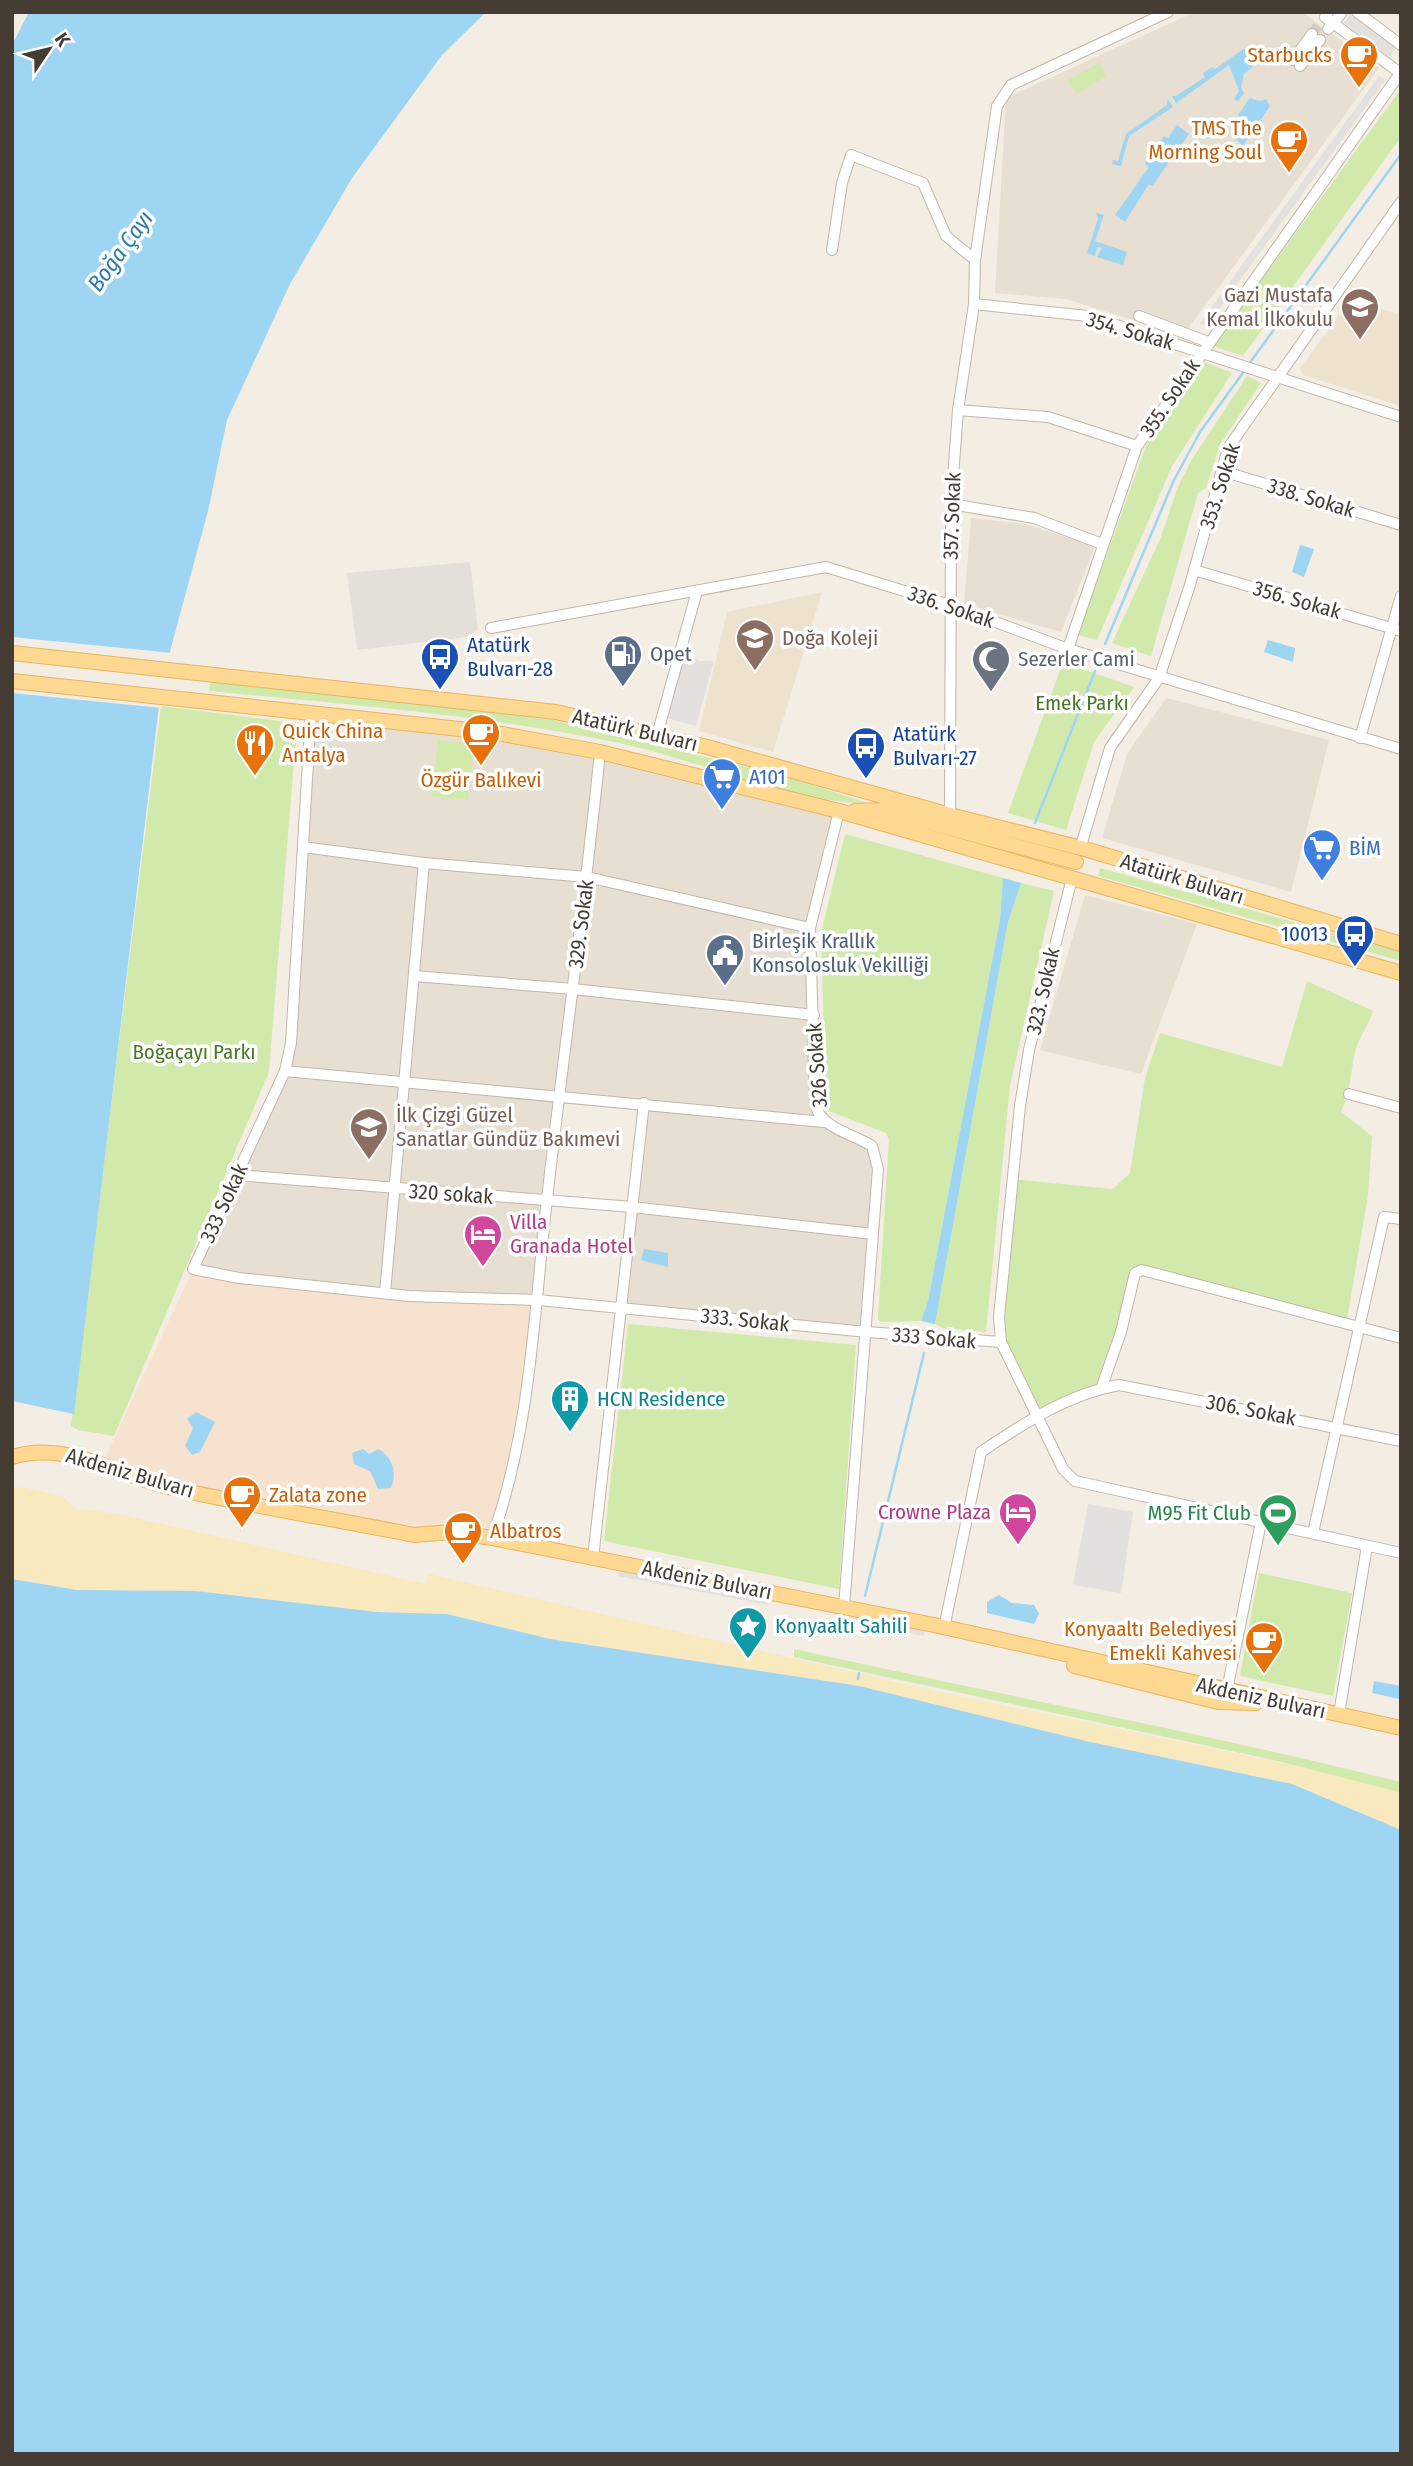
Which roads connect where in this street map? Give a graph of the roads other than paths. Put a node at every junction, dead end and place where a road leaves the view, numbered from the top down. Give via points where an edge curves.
1 (1168, 12) edge
2 (1342, 12) edge
3 (1357, 12) edge
4 (1325, 19) edge
5 (1316, 37) tunnel mouth
6 (1401, 45) edge
7 (1296, 63) dead end
8 (1400, 73) edge
9 (1401, 202) edge
10 (832, 250) dead end
11 (975, 260) junction
12 (974, 304) junction
13 (1139, 316) dead end
14 (1208, 342) junction
15 (1201, 352) junction
16 (1277, 376) junction
17 (958, 410) junction
18 (1401, 416) edge
19 (1137, 446) junction
20 (1222, 471) junction
21 (951, 504) junction
22 (1401, 525) edge
23 (1102, 544) junction
24 (1194, 570) junction
25 (697, 590) junction
26 (1401, 596) edge
27 (950, 605) junction
28 (491, 628) dead end
29 (1396, 629) edge
30 (1068, 649) junction
31 (12, 653) edge
32 (1159, 678) junction
33 (12, 681) edge
34 (311, 713) junction
35 (657, 735) junction
36 (1360, 738) junction
37 (1401, 749) edge
38 (600, 752) junction
39 (839, 811) junction
40 (950, 815) junction
41 (303, 847) junction
42 (1081, 853) junction
43 (424, 863) junction
44 (587, 877) junction
45 (1075, 879) junction
46 (810, 928) junction
47 (1401, 944) edge
48 (1401, 973) edge
49 (414, 976) junction
50 (573, 989) junction
51 (814, 1015) junction
52 (285, 1071) junction
53 (404, 1084) junction
54 (1349, 1094) dead end
55 (561, 1095) junction
56 (644, 1103) junction
57 (1401, 1108) edge
58 (824, 1122) junction
59 (237, 1175) junction
60 (394, 1190) junction
61 (547, 1200) junction
62 (632, 1207) junction
63 (1401, 1219) edge
64 (873, 1234) junction
65 (385, 1293) junction
66 (538, 1300) junction
67 (623, 1308) junction
68 (1357, 1329) junction
69 (867, 1332) junction
70 (1401, 1338) edge
71 (1001, 1342) junction
72 (1101, 1388) junction
73 (1037, 1415) junction
74 (1336, 1426) junction
75 (1401, 1441) edge
76 (12, 1457) edge
77 (1261, 1522) junction
78 (1313, 1533) junction
79 (492, 1538) junction
80 (1367, 1546) junction
81 (1401, 1553) edge
82 (593, 1558) junction
83 (844, 1607) junction
84 (944, 1628) junction
85 (1219, 1693) junction
86 (1339, 1714) junction
87 (1401, 1728) edge

1 - 11 street, 357. Sokak via 1011,85 997,106
2 - 4 street
3 - 6 street
4 - 8 street
5 - 7 street
8 - 14 street, 355. Sokak
9 - 16 street, 353. Sokak
10 - 11 street via 850,155 923,183 946,236
11 - 12 street, 357. Sokak
12 - 15 street, 354. Sokak via 1088,316
12 - 17 street, 357. Sokak
13 - 14 street
14 - 15 street, 355. Sokak
15 - 16 street, 354. Sokak
15 - 19 street, 355. Sokak
16 - 18 street, 354. Sokak
16 - 20 street, 353. Sokak via 1233,439
17 - 19 street via 1048,417
17 - 21 street, 357. Sokak
19 - 23 street, 355. Sokak
20 - 22 street, 338. Sokak
20 - 24 street, 353. Sokak
21 - 23 street via 1034,518
21 - 27 street, 357. Sokak
23 - 30 street, 355. Sokak
24 - 29 street, 356. Sokak
24 - 32 street, 353. Sokak
25 - 27 street, 336. Sokak via 826,567
25 - 28 street, 336. Sokak
25 - 35 street
26 - 29 street
27 - 30 street, 336. Sokak
27 - 40 street, 357. Sokak
29 - 36 street
30 - 32 street, 336. Sokak
31 - 35 main road, Atatürk Bulvarı via 525,708
32 - 36 street, 336. Sokak
32 - 42 street, 353. Sokak via 1117,735
33 - 34 main road, Atatürk Bulvarı
34 - 38 main road, Atatürk Bulvarı via 497,733
34 - 41 street, 333 Sokak
35 - 40 main road, Atatürk Bulvarı
36 - 37 street, 336. Sokak
38 - 39 main road, Atatürk Bulvarı
38 - 44 street, 329. Sokak
39 - 42 main road via 882,810
39 - 45 main road, Atatürk Bulvarı
39 - 46 street, 326 Sokak
40 - 42 main road, Atatürk Bulvarı
41 - 43 street
41 - 52 street, 333 Sokak via 292,1030
42 - 45 main road
42 - 47 main road, Atatürk Bulvarı
43 - 44 street
43 - 49 street
44 - 46 street
44 - 50 street, 329. Sokak
45 - 48 main road, Atatürk Bulvarı
45 - 71 street, 323. Sokak via 1057,931 1020,1106 1003,1259
46 - 51 street, 326 Sokak
49 - 50 street
49 - 53 street
50 - 51 street
50 - 55 street, 329. Sokak
51 - 58 street, 326 Sokak via 815,1103
52 - 53 street
52 - 59 street, 333 Sokak
53 - 55 street
53 - 60 street
54 - 57 street
55 - 56 street
55 - 61 street, 329. Sokak
56 - 58 street
56 - 62 street
58 - 64 street, 326 Sokak via 872,1146 877,1169
59 - 60 street, 320 sokak
59 - 65 street, 333 Sokak via 193,1269
60 - 61 street, 320 sokak
60 - 65 street
61 - 62 street, 320 sokak
61 - 66 street, 329. Sokak
62 - 64 street, 320 sokak
62 - 67 street
63 - 68 street via 1384,1217
64 - 69 street, 326 Sokak
65 - 66 street, 333 Sokak
66 - 67 street, 333 Sokak
66 - 79 street, 329. Sokak via 520,1432
67 - 69 street, 333. Sokak
67 - 82 street
68 - 70 street
68 - 72 street via 1142,1270 1135,1273 1129,1289 1121,1332
68 - 74 street
69 - 71 street, 333 Sokak
69 - 83 street, 326 Sokak
71 - 73 street
72 - 73 street
72 - 74 street, 306. Sokak via 1119,1385
73 - 77 street via 1063,1469 1075,1481
73 - 84 street via 981,1452
74 - 75 street, 306. Sokak
74 - 78 street
76 - 79 main road, Akdeniz Bulvarı via 48,1451 70,1453 169,1488 414,1535 452,1532
77 - 78 street
77 - 85 street
78 - 80 street
79 - 82 main road, Akdeniz Bulvarı
80 - 81 street
80 - 86 street
82 - 83 main road, Akdeniz Bulvarı
83 - 84 main road, Akdeniz Bulvarı
84 - 85 main road, Akdeniz Bulvarı via 1095,1668
85 - 86 main road, Akdeniz Bulvarı
86 - 87 main road, Akdeniz Bulvarı

